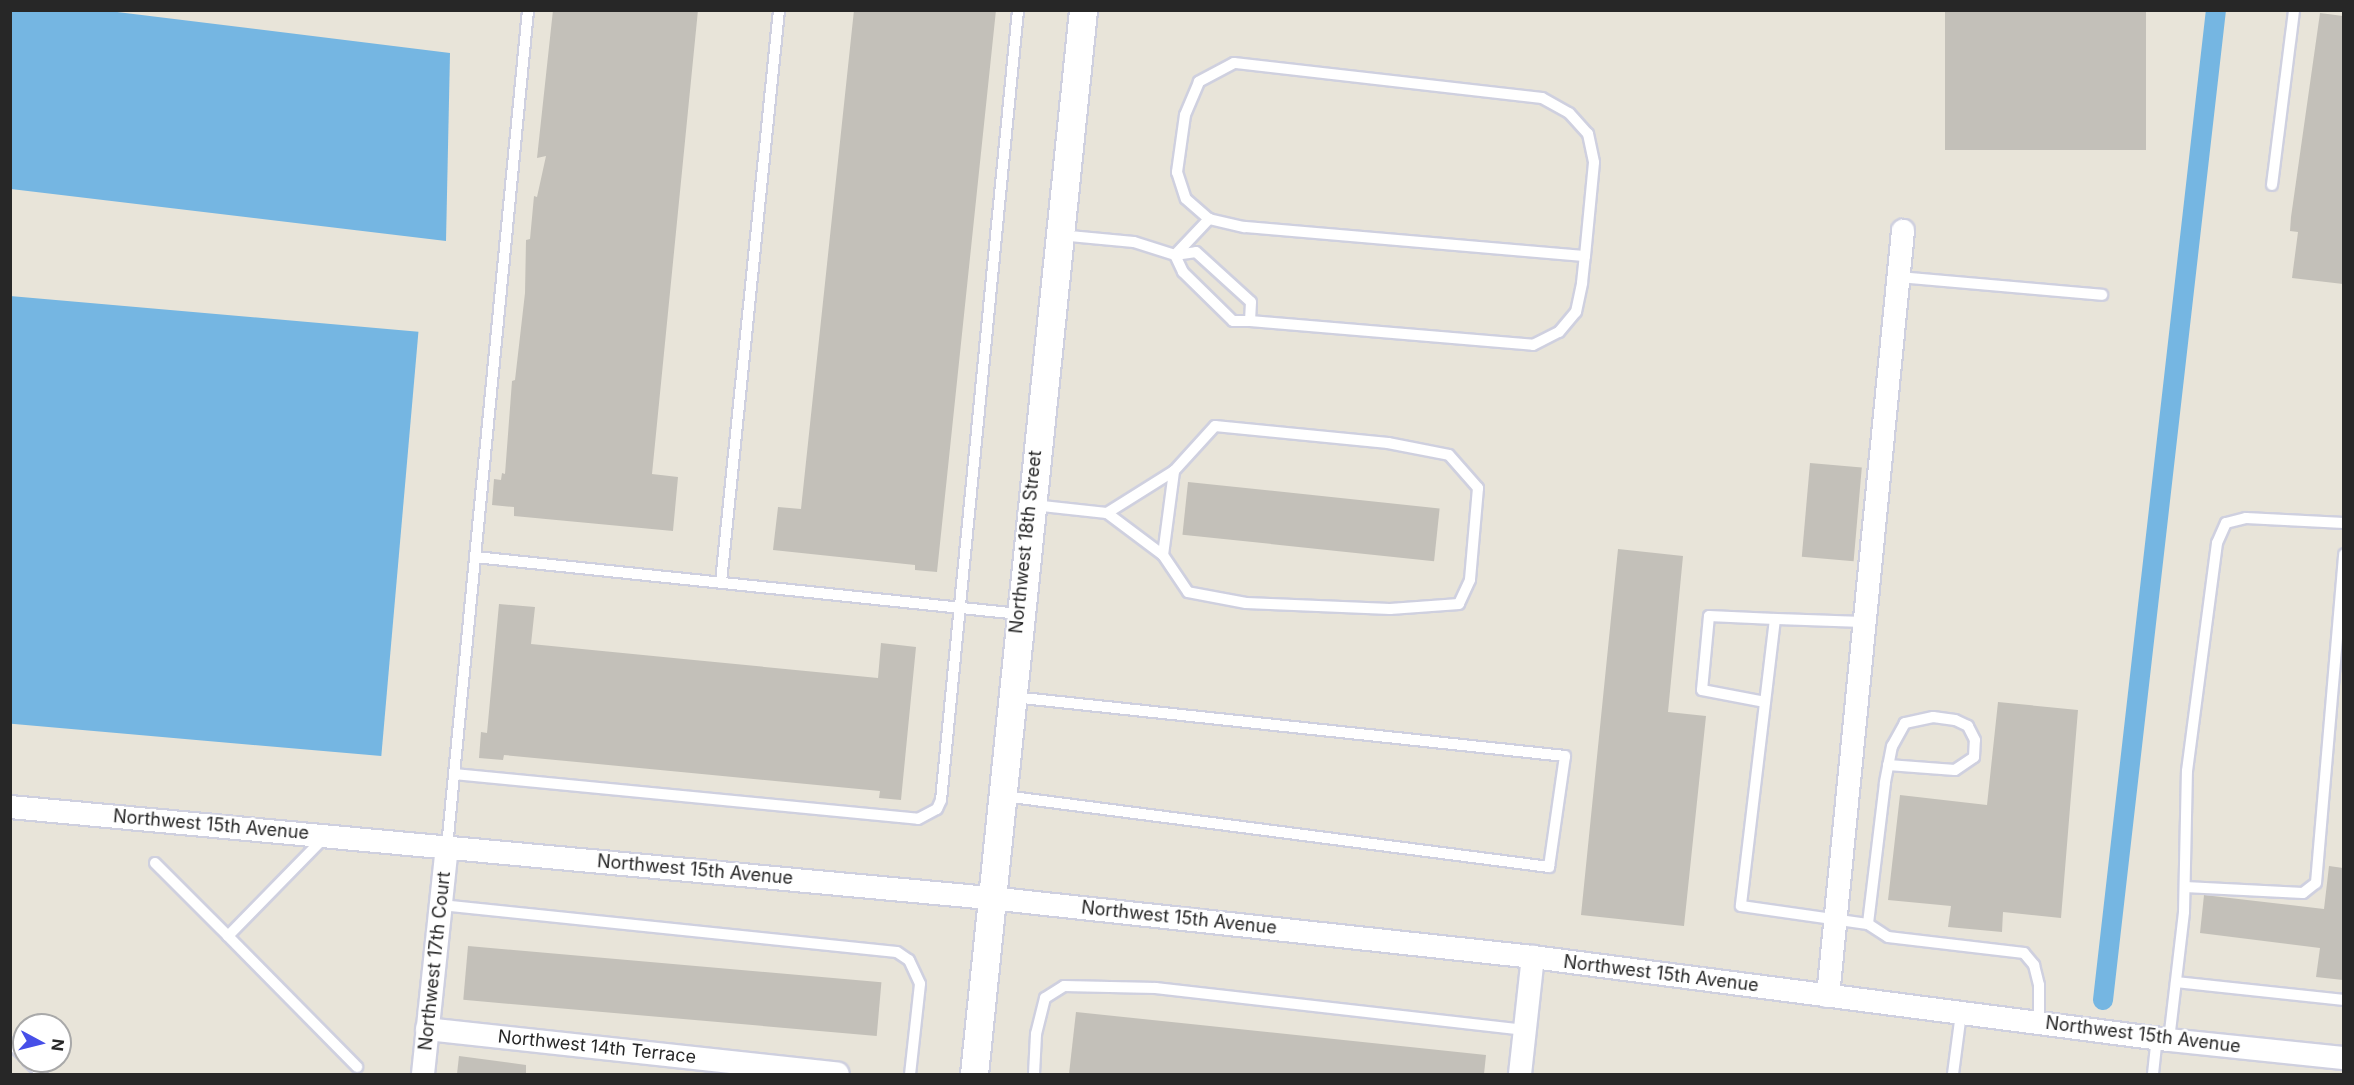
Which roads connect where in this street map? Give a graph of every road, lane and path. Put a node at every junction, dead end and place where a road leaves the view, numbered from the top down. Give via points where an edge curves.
1 (528, 10) edge
2 (778, 10) edge
3 (1018, 10) edge
4 (1083, 10) edge
5 (2294, 10) edge
6 (2272, 184) dead end
7 (1209, 219) junction
8 (1903, 231) dead end
9 (1059, 235) junction
10 (1175, 255) junction
11 (1585, 256) junction
12 (1898, 277) junction
13 (2102, 295) dead end
14 (1250, 321) junction
15 (1174, 471) junction
16 (1030, 505) junction
17 (1107, 513) junction
18 (2343, 523) edge
19 (2343, 554) edge
20 (1163, 555) junction
21 (475, 557) junction
22 (721, 582) junction
23 (959, 607) junction
24 (1019, 614) junction
25 (1775, 619) junction
26 (1865, 622) junction
27 (1011, 696) junction
28 (1765, 702) junction
29 (1888, 765) junction
30 (454, 774) junction
31 (1001, 796) junction
32 (10, 807) edge
33 (327, 836) junction
34 (447, 847) junction
35 (155, 863) dead end
36 (2185, 886) junction
37 (990, 898) junction
38 (441, 904) junction
39 (1836, 920) junction
40 (1868, 924) junction
41 (228, 936) junction
42 (1533, 957) junction
43 (2176, 982) junction
44 (1828, 996) junction
45 (2343, 1000) edge
46 (1961, 1013) junction
47 (2039, 1023) junction
48 (427, 1029) junction
49 (1525, 1030) junction
50 (2163, 1039) junction
51 (2343, 1058) edge
52 (674, 1065) edge
53 (357, 1067) dead end
54 (423, 1074) edge
55 (838, 1074) edge
56 (910, 1074) edge
57 (974, 1074) edge
58 (1034, 1074) edge
59 (1520, 1074) edge
60 (1953, 1074) edge
61 (2153, 1074) edge

1 - 21 lane
2 - 22 lane
3 - 23 lane
4 - 9 street, Northwest 18th Street
5 - 6 lane
7 - 10 lane
7 - 11 lane via 1245,227
7 - 11 lane via 1186,199 1177,172 1185,115 1199,82 1234,63 1542,98 1569,113 1588,134 1594,162
8 - 12 street
9 - 10 lane via 1134,242
9 - 16 street, Northwest 18th Street
10 - 14 lane via 1183,272 1233,321
10 - 14 lane via 1196,252 1221,272 1251,302
11 - 14 lane via 1576,312 1559,333 1533,345
12 - 13 lane
12 - 26 street
15 - 17 lane
15 - 20 lane
15 - 20 lane via 1215,426 1355,439 1449,454 1478,488 1470,580 1459,604 1390,609 1245,603 1188,592
16 - 17 lane
16 - 24 street, Northwest 18th Street
17 - 20 lane
18 - 36 lane via 2246,518 2226,523 2217,543 2187,771
19 - 36 lane via 2316,883 2303,893
21 - 22 lane
21 - 30 lane
22 - 23 lane
23 - 24 lane
23 - 30 lane via 941,800 937,809 923,819
24 - 27 street, Northwest 18th Street
25 - 26 lane
25 - 28 lane
25 - 28 lane via 1709,616 1702,690
26 - 39 street
27 - 31 street, Northwest 18th Street
27 - 31 lane via 1565,756 1550,867
28 - 39 lane via 1741,906
29 - 29 lane via 1892,746 1905,723 1933,717 1955,720 1968,726 1975,740 1974,757 1954,770
29 - 40 lane
30 - 34 lane
31 - 37 street, Northwest 18th Street
32 - 33 street, Northwest 15th Avenue
33 - 34 street, Northwest 15th Avenue
33 - 41 lane
34 - 37 street, Northwest 15th Avenue
34 - 38 street, Northwest 17th Court
35 - 41 lane
36 - 43 lane
37 - 42 street, Northwest 15th Avenue
37 - 57 street, Northwest 18th Street
38 - 48 street, Northwest 17th Court
38 - 56 lane via 897,952 909,960 920,984
39 - 40 lane
39 - 44 street
40 - 47 lane via 1888,937 2025,953 2034,965 2039,985
41 - 53 lane
42 - 44 street, Northwest 15th Avenue
42 - 49 street
43 - 45 lane
43 - 50 lane
44 - 46 street, Northwest 15th Avenue
46 - 47 street, Northwest 15th Avenue
46 - 60 lane
47 - 50 street, Northwest 15th Avenue
48 - 52 street, Northwest 14th Terrace
48 - 54 street, Northwest 17th Court
49 - 58 lane via 1156,988 1064,986 1045,998 1036,1034
49 - 59 street
50 - 51 street, Northwest 15th Avenue
50 - 61 lane
52 - 55 street, Northwest 14th Terrace

